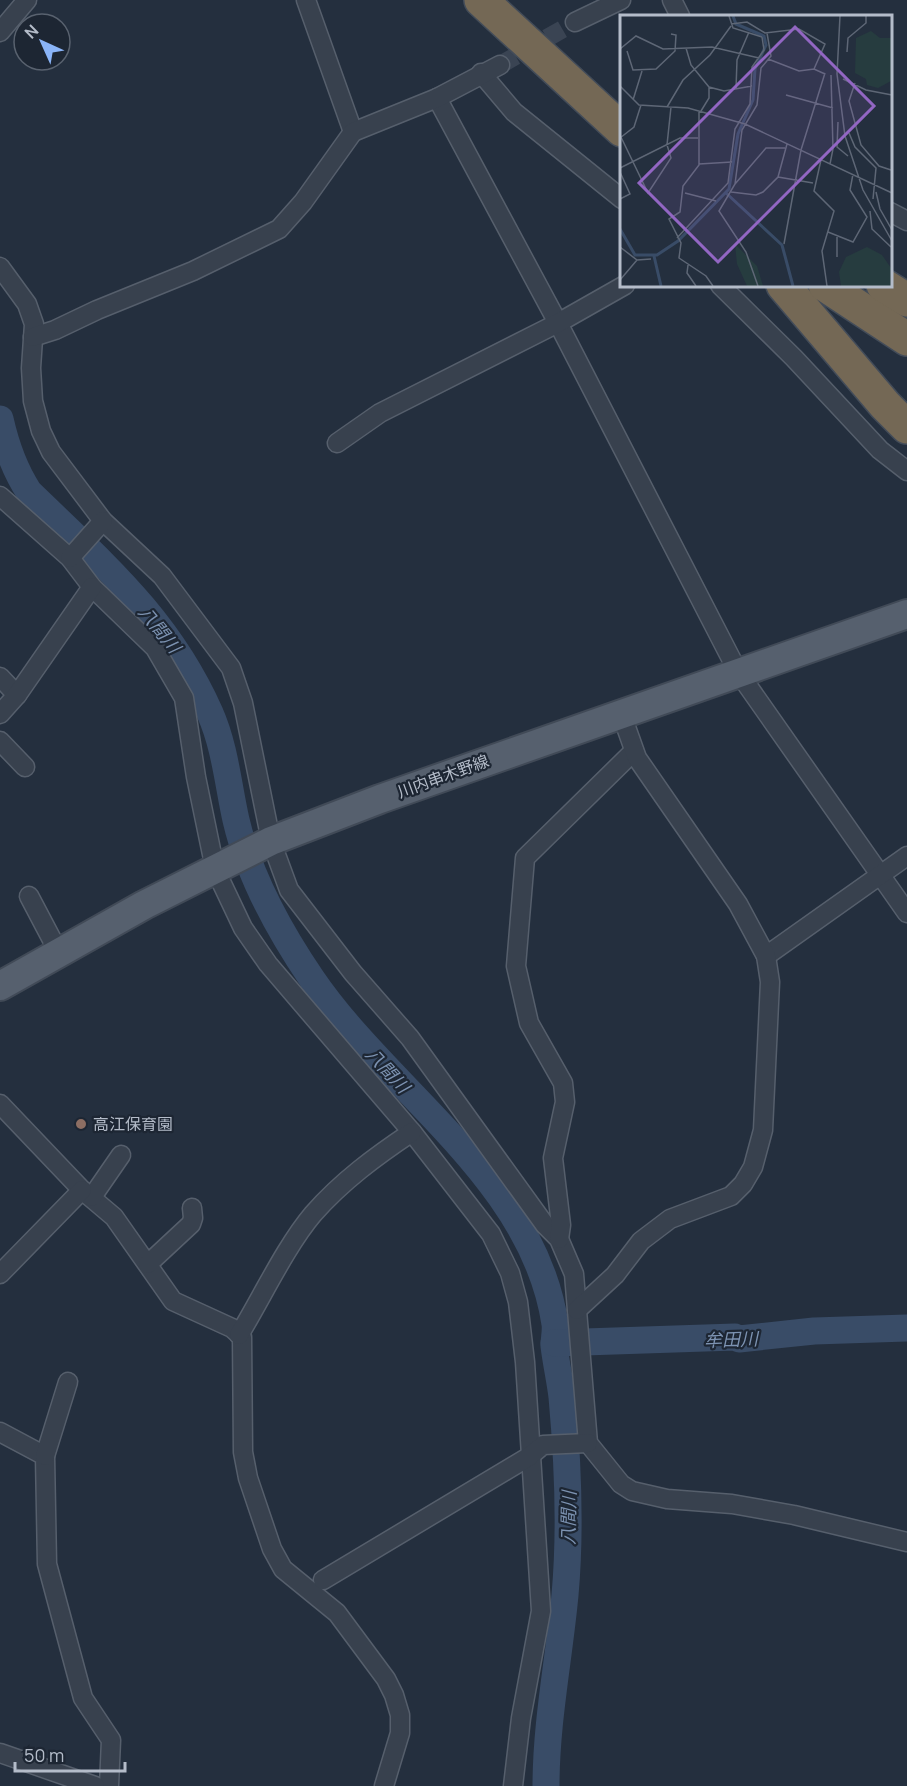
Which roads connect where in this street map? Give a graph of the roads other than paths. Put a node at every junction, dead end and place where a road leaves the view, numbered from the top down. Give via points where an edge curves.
1 (27, 0) edge
2 (306, 0) edge
3 (481, 0) edge
4 (621, 0) edge
5 (672, 0) edge
6 (680, 15) edge
7 (575, 22) tunnel mouth
8 (513, 31) junction
9 (0, 32) edge
10 (500, 65) tunnel mouth
11 (481, 73) junction
12 (437, 98) junction
13 (620, 112) edge
14 (620, 128) edge
15 (353, 132) junction
16 (620, 140) edge
17 (620, 197) edge
18 (892, 213) edge
19 (907, 221) edge
20 (0, 267) edge
21 (623, 286) edge
22 (721, 286) edge
23 (784, 286) edge
24 (827, 286) edge
25 (885, 286) edge
26 (907, 300) edge
27 (558, 323) junction
28 (33, 337) junction
29 (907, 339) edge
30 (907, 427) edge
31 (337, 443) dead end
32 (907, 471) edge
33 (0, 496) edge
34 (103, 521) junction
35 (70, 558) junction
36 (92, 587) junction
37 (907, 614) edge
38 (738, 672) junction
39 (0, 677) edge
40 (17, 694) junction
41 (621, 713) junction
42 (0, 714) edge
43 (0, 741) edge
44 (634, 751) junction
45 (25, 767) dead end
46 (271, 841) junction
47 (907, 856) edge
48 (215, 869) junction
49 (880, 875) junction
50 (29, 896) dead end
51 (907, 913) edge
52 (59, 953) junction
53 (766, 956) junction
54 (0, 986) edge
55 (0, 1104) edge
56 (412, 1132) junction
57 (122, 1155) dead end
58 (87, 1193) junction
59 (192, 1208) dead end
60 (559, 1239) junction
61 (148, 1264) junction
62 (0, 1275) edge
63 (577, 1310) junction
64 (239, 1335) junction
65 (68, 1382) dead end
66 (0, 1432) edge
67 (584, 1443) junction
68 (537, 1451) junction
69 (45, 1456) junction
70 (907, 1542) edge
71 (322, 1580) dead end
72 (0, 1753) edge
73 (95, 1786) edge
74 (109, 1786) edge
75 (384, 1786) edge
76 (513, 1786) edge

1 - 9 street
2 - 15 street
3 - 8 highway
4 - 7 street
5 - 6 street
8 - 13 highway
8 - 14 highway
8 - 16 highway via 573,99
10 - 11 street
11 - 12 street
11 - 17 street via 514,112
12 - 15 street
12 - 27 street
15 - 28 street via 279,229 193,271
18 - 19 street
20 - 28 street via 27,304 34,324
21 - 27 street
22 - 32 street via 880,450
23 - 30 highway
24 - 29 highway
25 - 26 highway
27 - 31 street via 380,413
27 - 38 street
28 - 34 street via 33,401 41,431 51,452
33 - 35 street
34 - 35 street
34 - 46 street via 162,576 231,668 243,703
35 - 36 street
36 - 40 street
36 - 48 street via 155,648 184,698
37 - 38 main road, 川内串木野線
38 - 41 main road, 川内串木野線
38 - 49 street
39 - 40 street
40 - 42 street
41 - 44 street
41 - 46 main road, 川内串木野線
43 - 45 street
44 - 53 street via 738,904
44 - 60 street via 525,858 516,966 529,1023 562,1083 565,1102 554,1158
46 - 48 main road, 川内串木野線
46 - 60 street via 289,890 410,1038
47 - 49 street
48 - 52 main road, 川内串木野線
48 - 56 street via 243,928 268,964
49 - 51 street
49 - 53 street
50 - 52 street
52 - 54 main road, 川内串木野線
53 - 63 street via 770,982 769,1035 763,1130 753,1167 731,1196 670,1219 641,1241 615,1275
55 - 58 street
56 - 64 street via 363,1165 314,1214
56 - 68 street via 491,1234 510,1273 519,1312
57 - 58 street
58 - 61 street via 114,1217
58 - 62 street
59 - 61 street via 191,1224
60 - 63 street via 574,1274
61 - 64 street via 173,1301 232,1328
63 - 67 street
64 - 75 street via 243,1452 272,1549 283,1569 337,1613 394,1695 400,1733
65 - 69 street
66 - 69 street
67 - 68 street
67 - 70 street via 632,1491 794,1515
68 - 71 street
68 - 76 street via 541,1611
69 - 74 street via 47,1564 83,1698 111,1740
72 - 73 street

